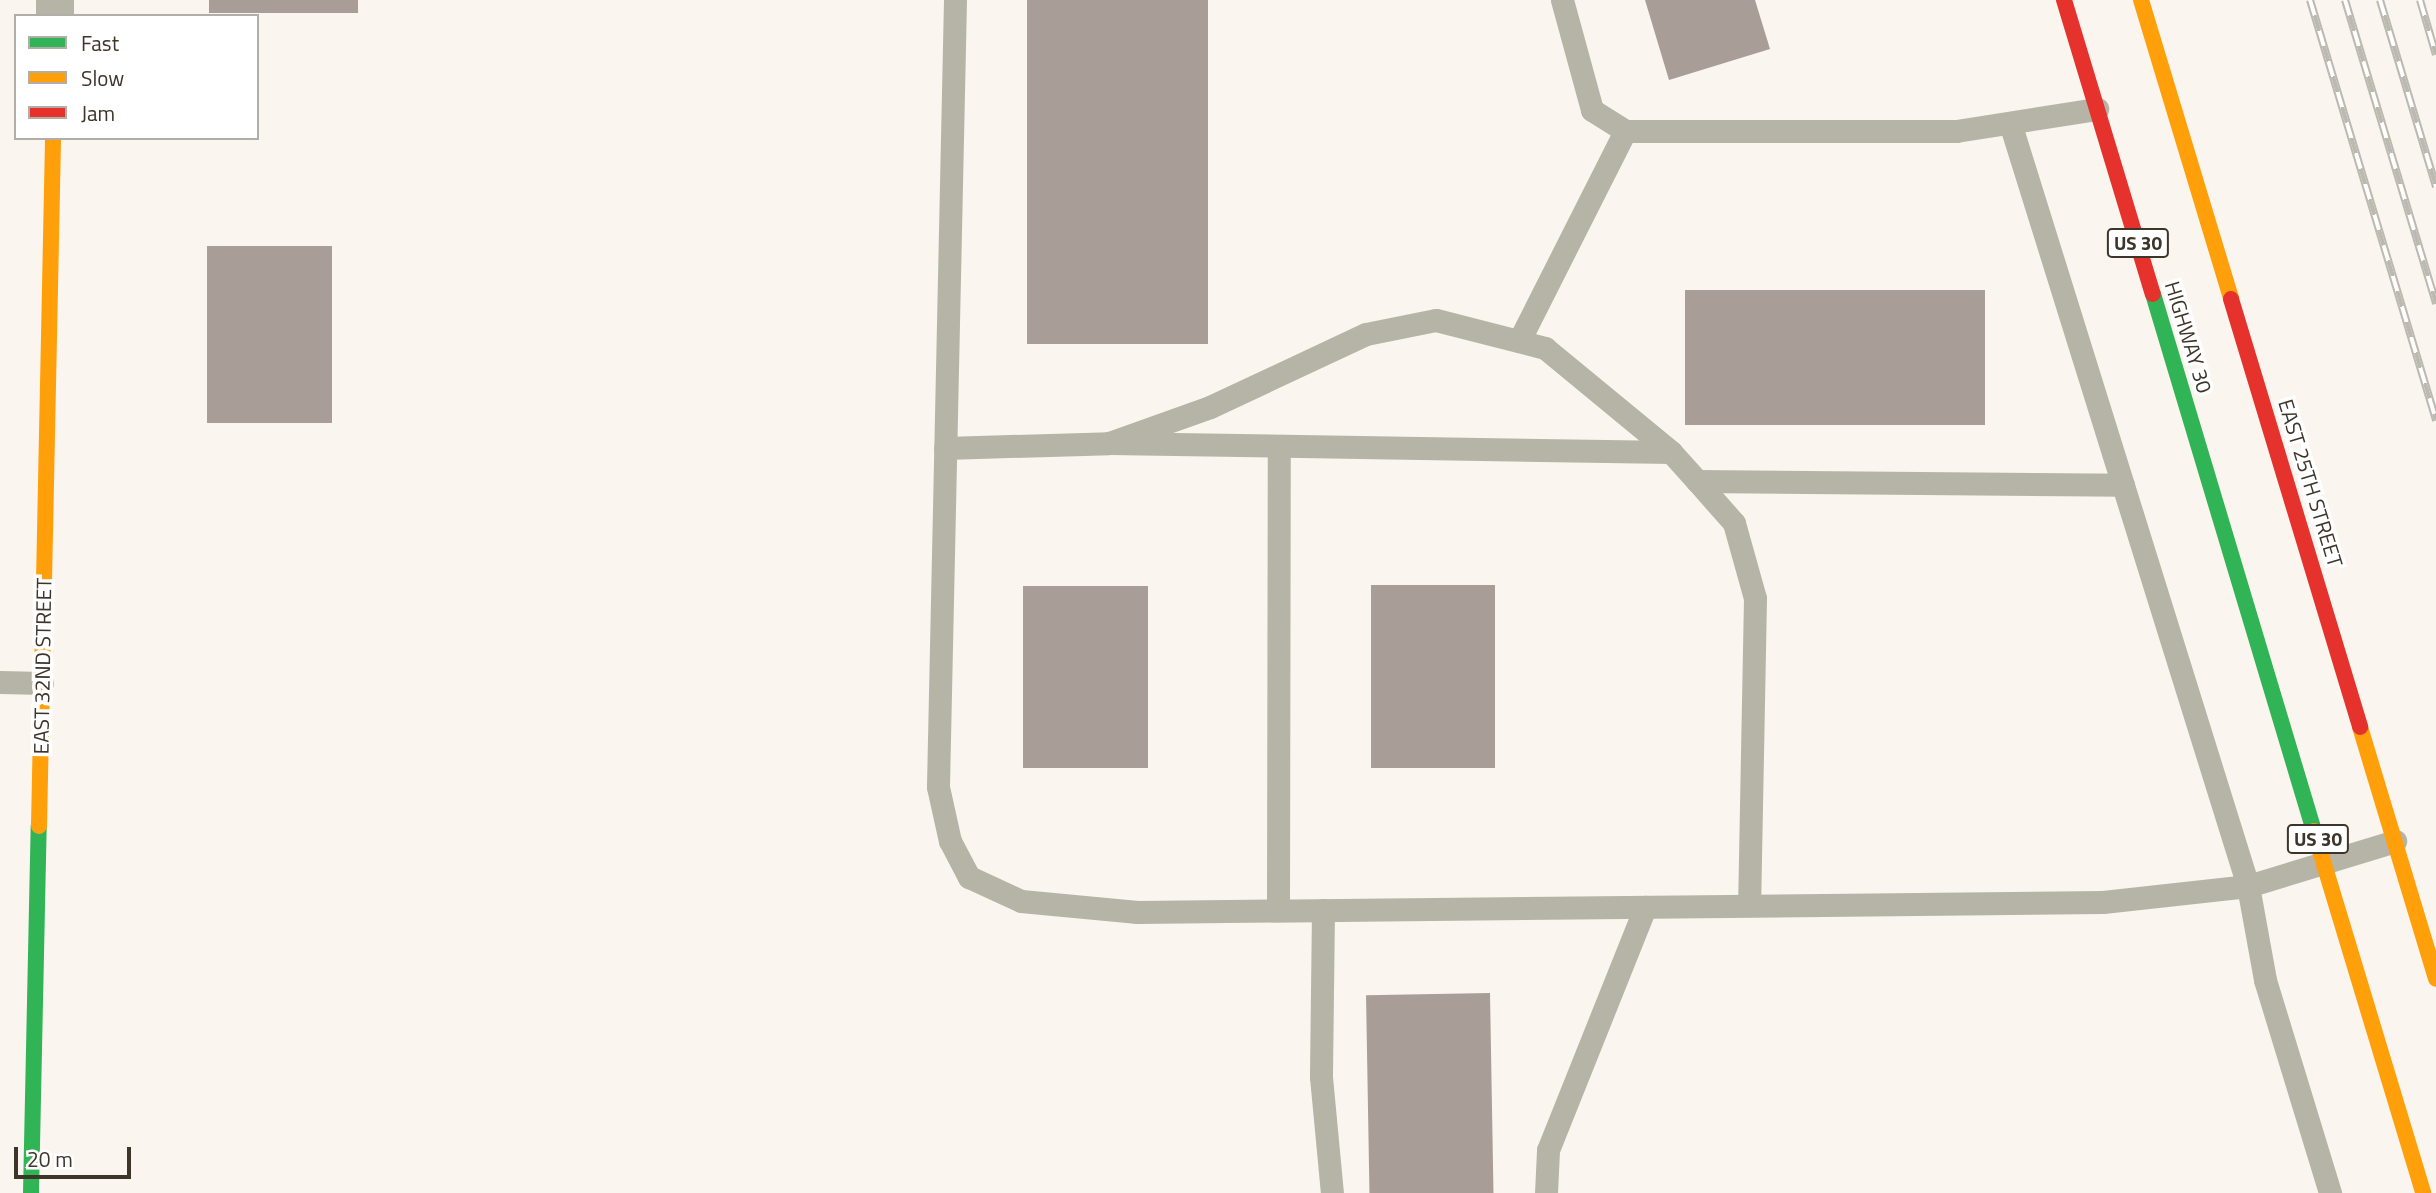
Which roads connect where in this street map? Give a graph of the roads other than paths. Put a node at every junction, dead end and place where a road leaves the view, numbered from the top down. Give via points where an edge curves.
1 (955, 0) edge
2 (1562, 0) edge
3 (2064, 0) edge
4 (2141, 0) edge
5 (2097, 109) junction
6 (2011, 126) junction
7 (1625, 131) junction
8 (53, 140) edge
9 (1519, 341) junction
10 (1108, 443) junction
11 (1279, 446) junction
12 (945, 447) junction
13 (1671, 452) junction
14 (1697, 481) junction
15 (2123, 485) junction
16 (0, 682) edge
17 (42, 683) junction
18 (2395, 841) junction
19 (2325, 862) junction
20 (2248, 886) junction
21 (1749, 905) junction
22 (1645, 907) junction
23 (1278, 910) junction
24 (1323, 910) junction
25 (2436, 979) edge
26 (31, 1193) edge
27 (1332, 1193) edge
28 (1546, 1193) edge
29 (2330, 1193) edge
30 (2423, 1193) edge

1 - 12 lane
2 - 7 lane via 1592,110
3 - 5 main road, HIGHWAY 30 / US 30
4 - 18 main road, EAST 25TH STREET
5 - 6 lane
5 - 19 main road, HIGHWAY 30 / US 30
6 - 7 lane via 1956,131
6 - 15 lane
7 - 9 lane
8 - 17 main road, EAST 32ND STREET
9 - 10 lane via 1436,320 1366,334 1210,407
9 - 13 lane via 1545,348
10 - 11 lane
10 - 12 lane
11 - 13 lane
11 - 23 lane
12 - 23 lane via 938,787 950,841 969,877 1021,901 1136,912
13 - 14 lane
14 - 15 lane
14 - 21 lane via 1734,523 1755,598
15 - 20 lane
16 - 17 lane
17 - 26 main road, EAST 32ND STREET
18 - 19 lane
18 - 25 main road, EAST 25TH STREET
19 - 20 lane
19 - 30 main road, US 30
20 - 21 lane via 2103,902
20 - 29 lane via 2265,980
21 - 22 lane
22 - 24 lane
22 - 28 lane via 1548,1150
23 - 24 lane
24 - 27 lane via 1321,1077

